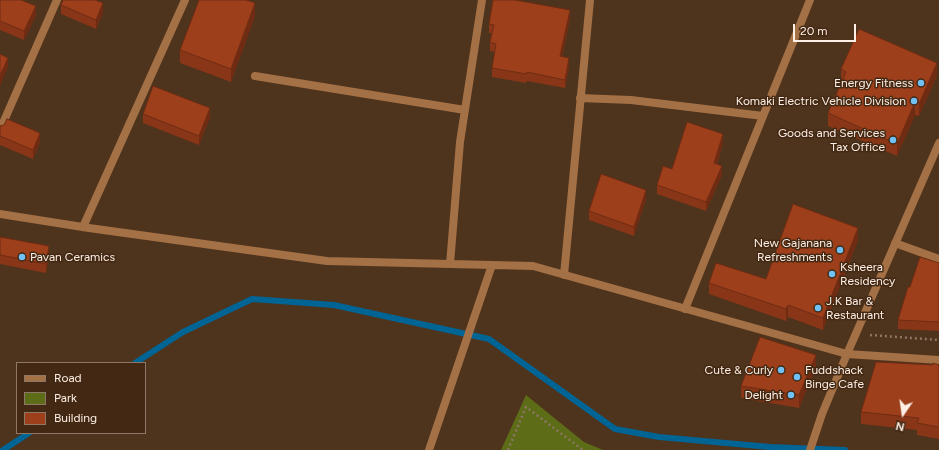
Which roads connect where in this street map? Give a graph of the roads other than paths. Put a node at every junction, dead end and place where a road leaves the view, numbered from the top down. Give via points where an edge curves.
1 (57, 0) edge
2 (185, 0) edge
3 (482, 0) edge
4 (590, 0) edge
5 (810, 0) edge
6 (255, 76) dead end
7 (580, 98) junction
8 (465, 110) junction
9 (763, 116) junction
10 (0, 130) edge
11 (939, 143) edge
12 (0, 214) edge
13 (83, 227) junction
14 (895, 243) junction
15 (939, 259) edge
16 (450, 264) junction
17 (492, 265) junction
18 (564, 275) junction
19 (685, 309) junction
20 (847, 354) junction
21 (939, 360) edge
22 (429, 450) edge
23 (810, 450) edge

1 - 10 street
2 - 13 street
3 - 8 street
4 - 7 street
5 - 9 street
6 - 8 street
7 - 9 street via 631,100
7 - 18 street
8 - 16 street
9 - 19 street
11 - 14 street
12 - 13 street
13 - 16 street via 327,261
14 - 15 street
14 - 20 street
16 - 17 street
17 - 18 street via 533,266
17 - 22 street
18 - 19 street
19 - 20 street
20 - 21 street
20 - 23 street

